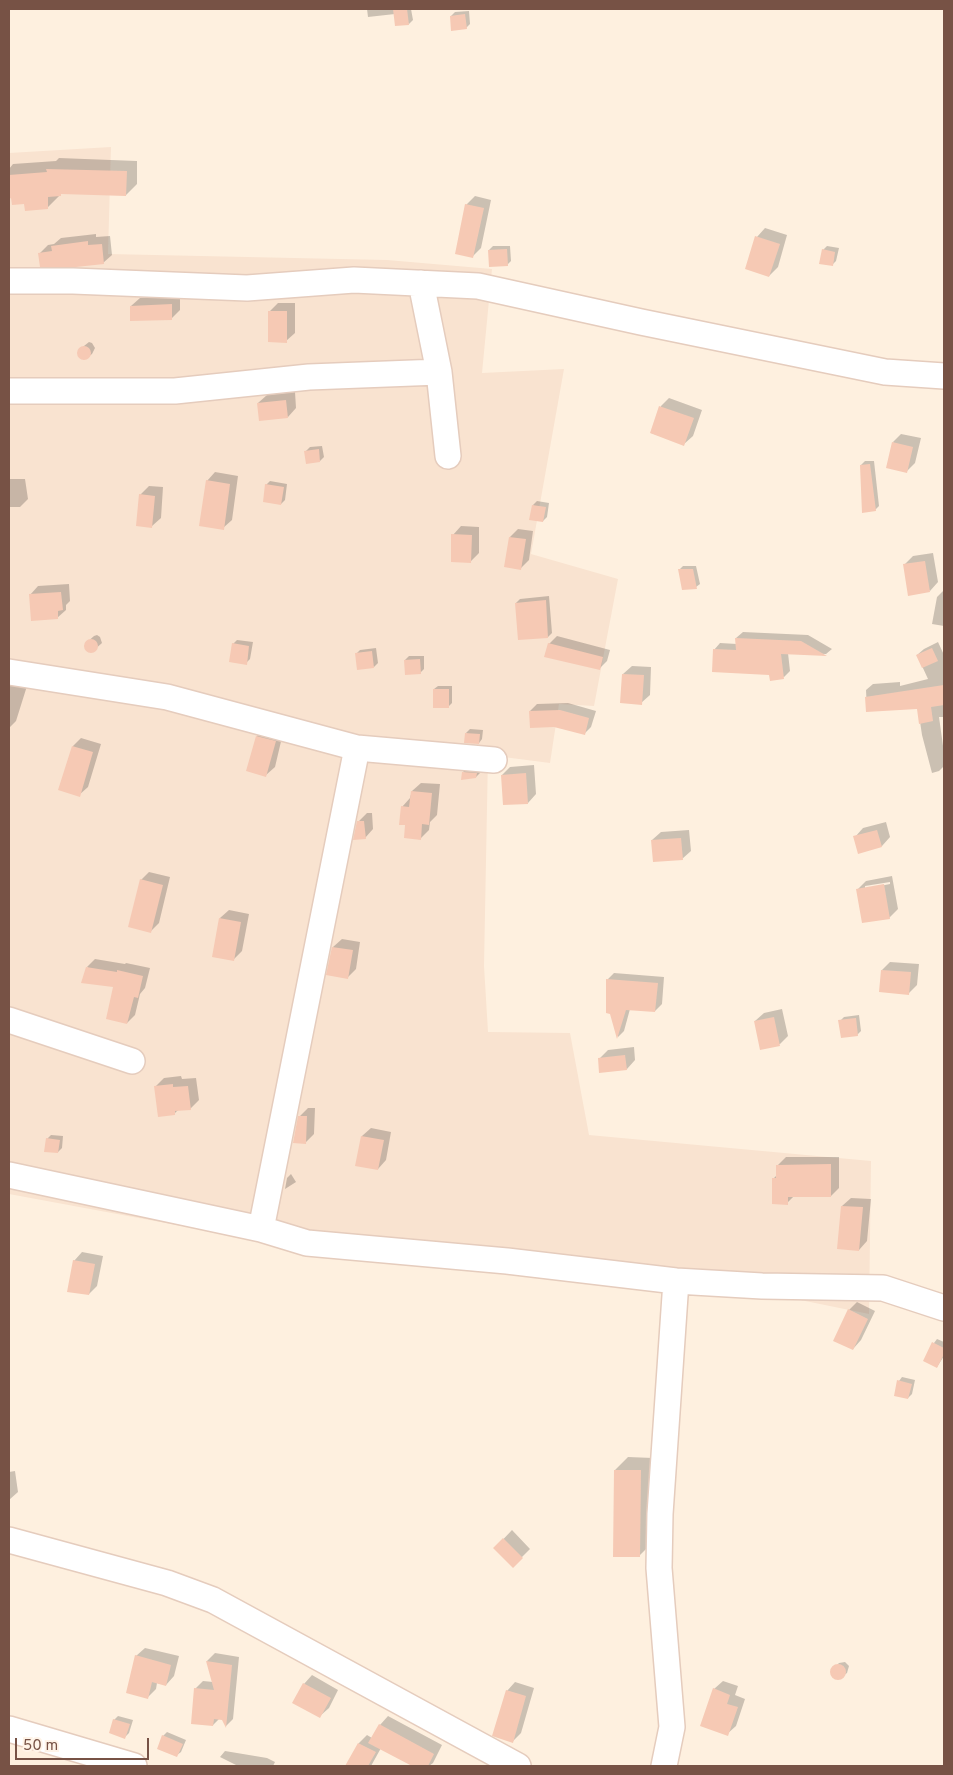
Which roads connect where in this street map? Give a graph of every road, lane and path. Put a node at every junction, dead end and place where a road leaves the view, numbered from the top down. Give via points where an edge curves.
1 (9, 282) edge
2 (421, 283) junction
3 (439, 372) junction
4 (944, 376) edge
5 (9, 391) edge
6 (448, 456) dead end
7 (9, 672) edge
8 (357, 748) junction
9 (494, 760) dead end
10 (9, 1020) edge
11 (132, 1060) dead end
12 (9, 1175) edge
13 (261, 1229) junction
14 (676, 1281) junction
15 (944, 1308) edge
16 (9, 1540) edge
17 (9, 1729) edge
18 (134, 1766) edge
19 (518, 1766) edge
20 (664, 1766) edge

1 - 2 street via 73,281 247,288 354,280
2 - 3 street
2 - 4 street via 478,286 885,372
3 - 5 street via 309,377 175,391
3 - 6 street
7 - 8 street via 167,697
8 - 9 street
8 - 13 street
10 - 11 street
12 - 13 street
13 - 14 street via 307,1243 507,1261
14 - 15 street via 883,1288
14 - 20 street via 660,1523 659,1568 672,1726
16 - 19 street via 213,1600
17 - 18 street

